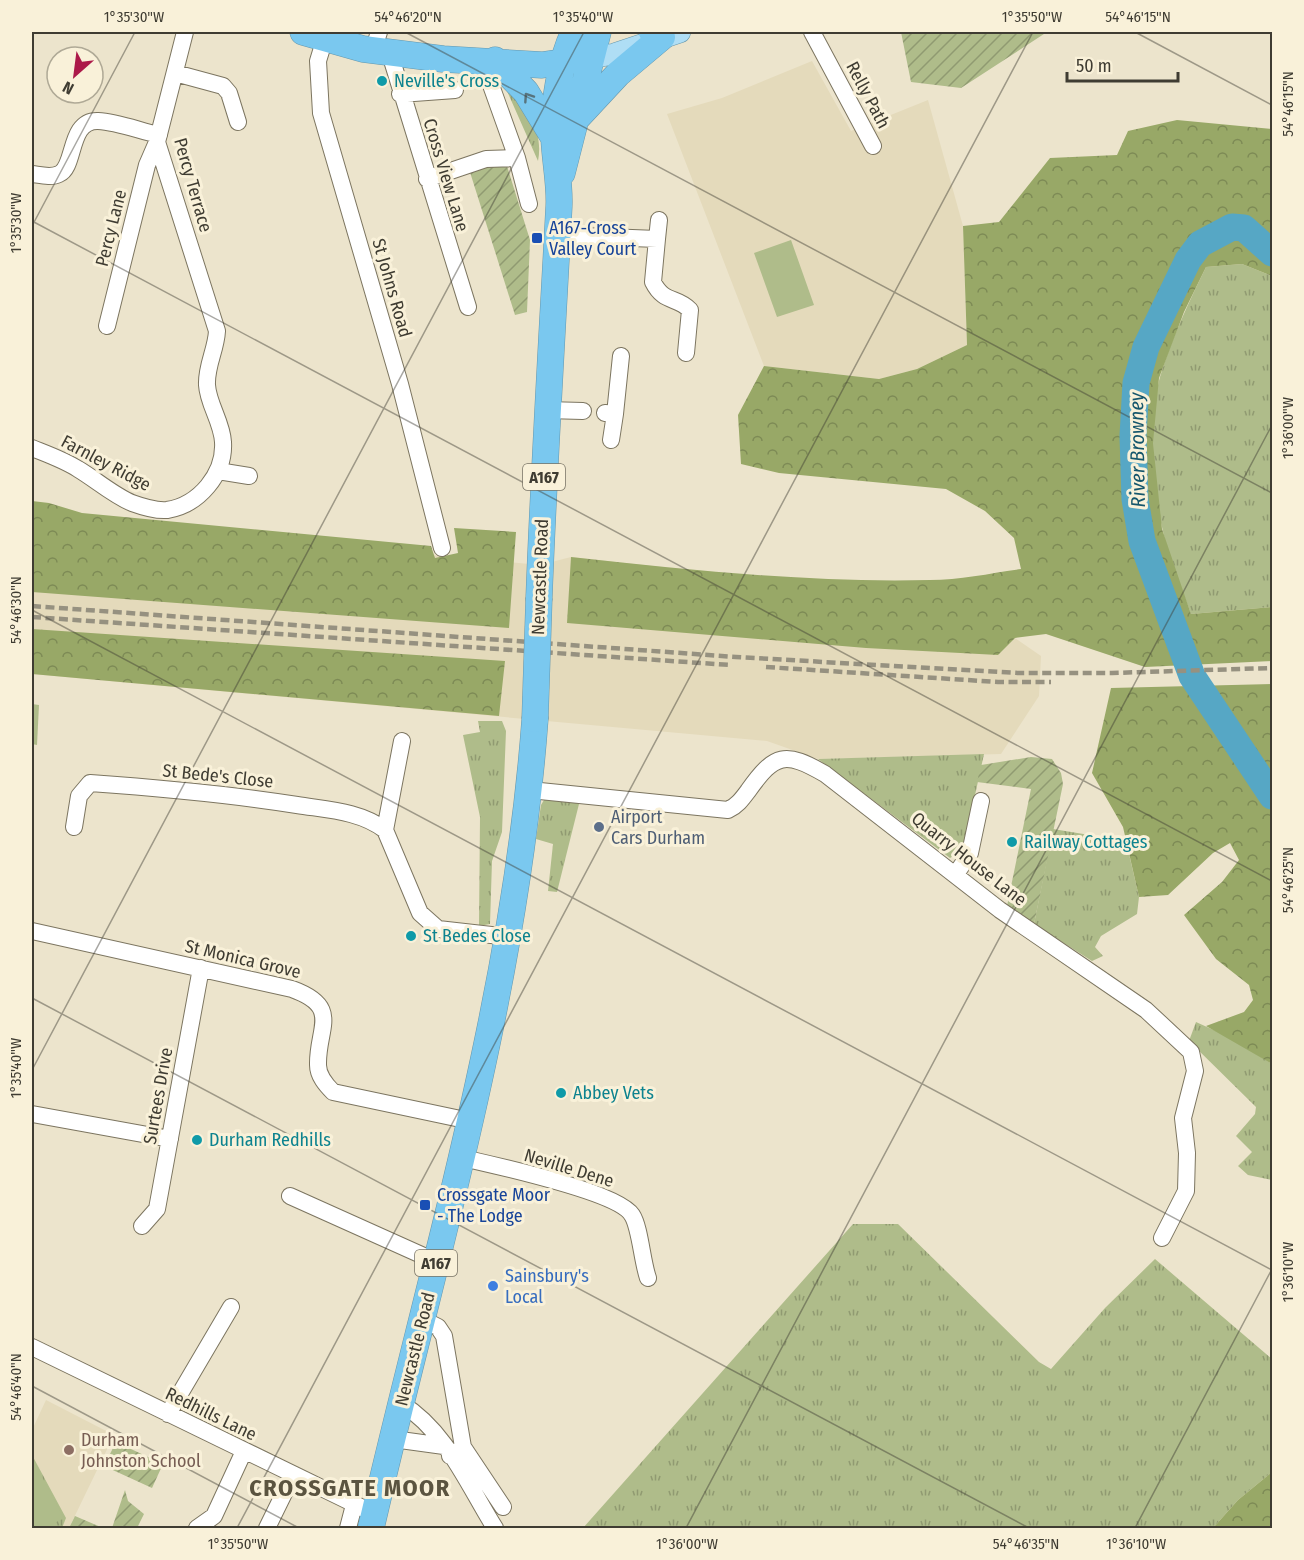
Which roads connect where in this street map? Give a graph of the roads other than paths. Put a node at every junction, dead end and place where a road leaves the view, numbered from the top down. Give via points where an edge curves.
1 (185, 32) edge
2 (812, 32) edge
3 (664, 33) edge
4 (312, 34) edge
5 (381, 45) edge
6 (581, 46) edge
7 (488, 60) junction
8 (175, 72) junction
9 (454, 90) dead end
10 (400, 94) junction
11 (578, 117) junction
12 (237, 122) dead end
13 (158, 138) junction
14 (554, 138) junction
15 (873, 146) dead end
16 (517, 158) junction
17 (32, 174) edge
18 (427, 179) junction
19 (560, 179) junction
20 (529, 204) dead end
21 (659, 220) dead end
22 (557, 235) junction
23 (657, 239) junction
24 (468, 307) dead end
25 (107, 326) dead end
26 (216, 349) joint
27 (686, 353) dead end
28 (621, 356) dead end
29 (546, 410) junction
30 (582, 411) dead end
31 (611, 440) dead end
32 (32, 448) edge
33 (218, 471) junction
34 (249, 476) dead end
35 (442, 548) dead end
36 (402, 741) dead end
37 (530, 790) junction
38 (981, 801) dead end
39 (74, 827) dead end
40 (385, 830) junction
41 (956, 874) junction
42 (32, 931) edge
43 (509, 937) junction
44 (201, 968) junction
45 (32, 1114) edge
46 (470, 1121) junction
47 (170, 1139) junction
48 (463, 1158) junction
49 (290, 1196) dead end
50 (142, 1226) dead end
51 (1162, 1238) dead end
52 (437, 1262) junction
53 (648, 1278) dead end
54 (231, 1306) dead end
55 (422, 1319) junction
56 (32, 1347) edge
57 (402, 1404) junction
58 (168, 1414) junction
59 (393, 1438) junction
60 (452, 1450) junction
61 (244, 1451) junction
62 (293, 1475) junction
63 (503, 1507) dead end
64 (367, 1516) edge
65 (197, 1528) edge
66 (267, 1528) edge
67 (348, 1528) edge
68 (495, 1528) edge

1 - 8 street, Percy Terrace
2 - 15 street, Relly Path
3 - 6 main road
3 - 11 highway
4 - 5 highway
4 - 35 street, St Johns Road via 321,112 400,384
5 - 7 highway
5 - 10 street, Cross View Lane
6 - 7 highway via 519,52
6 - 11 highway, Newcastle Road / A167
6 - 14 highway, Newcastle Road / A167 via 557,103
14 -> 7 highway via 526,92
7 - 16 street
8 - 12 street via 223,86 229,93
8 - 13 street, Percy Terrace
9 - 10 street
10 - 18 street, Cross View Lane
11 - 19 highway, Newcastle Road / A167
13 - 17 street via 97,121 85,126 75,140 65,171 58,175
13 - 25 street, Percy Lane via 147,165
13 - 26 street, Percy Terrace via 218,331
14 - 19 highway, Newcastle Road / A167
16 - 18 street via 486,159
16 - 20 street
18 - 24 street, Cross View Lane
19 - 22 highway, Newcastle Road / A167
21 - 23 street
22 - 23 street
22 - 29 highway, Newcastle Road / A167
23 - 27 street via 653,282 665,298 685,304 690,310
26 - 33 street, Farnley Ridge via 207,369 207,387 223,443
28 - 31 street via 610,413
29 - 30 street
29 - 37 highway, Newcastle Road / A167, bridge
32 - 33 street, Farnley Ridge via 76,468 129,502 153,509 180,507 196,499
33 - 34 street
36 - 40 street
37 - 41 street, Quarry House Lane via 728,810 735,807 773,762 801,760
37 - 43 highway, Newcastle Road / A167
38 - 41 street via 970,853
39 - 40 street, St Bede's Close via 79,796 90,783 220,792 352,814
40 - 43 street via 420,913 429,923 438,929
41 - 51 street, Quarry House Lane via 1000,910 1146,1010 1185,1043 1195,1061 1183,1118 1188,1162 1186,1191
42 - 44 street, St Monica Grove
43 - 46 highway, Newcastle Road / A167
44 - 46 street, St Monica Grove via 311,996 322,1012 324,1033 317,1066 333,1092
44 - 47 street, Surtees Drive
45 - 47 street
46 - 48 highway, Newcastle Road / A167
47 - 50 street, Surtees Drive via 157,1209
48 - 52 highway, Newcastle Road / A167
48 - 53 street, Neville Dene via 620,1203 633,1216
49 - 52 street
52 - 55 highway, Newcastle Road / A167
54 - 58 street
55 - 57 highway, Newcastle Road / A167
55 - 60 street via 444,1335
56 - 58 street, Redhills Lane
57 - 59 highway, Newcastle Road / A167
57 - 60 street via 420,1415
58 - 61 street, Redhills Lane
59 - 60 street
59 - 64 highway, Newcastle Road / A167
60 - 63 street
60 - 68 street
61 - 62 street, Redhills Lane
61 - 65 street via 214,1516
62 - 64 street, Redhills Lane
62 - 66 street
64 - 67 street, Newcastle Road

